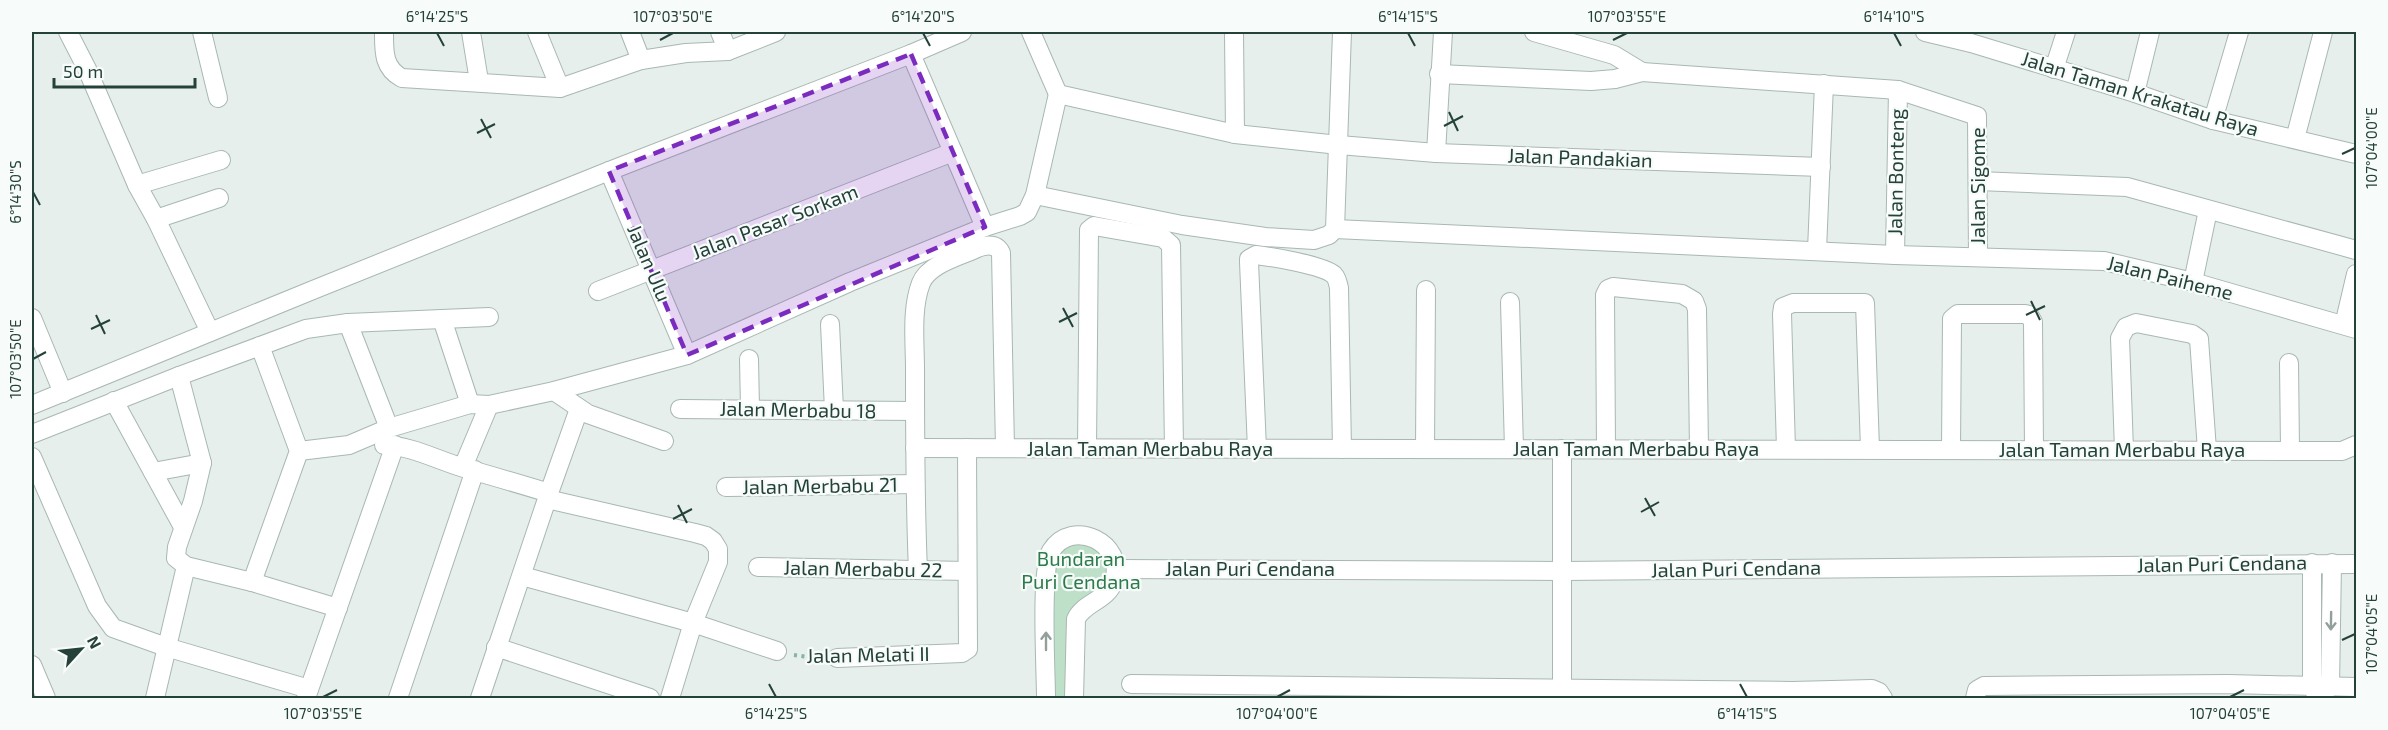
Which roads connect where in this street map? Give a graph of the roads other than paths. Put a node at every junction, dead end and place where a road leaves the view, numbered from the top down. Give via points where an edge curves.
1 (68, 32) edge
2 (202, 32) edge
3 (384, 32) edge
4 (471, 32) edge
5 (537, 32) edge
6 (630, 32) edge
7 (720, 32) edge
8 (776, 32) edge
9 (962, 32) edge
10 (1031, 32) edge
11 (1234, 32) edge
12 (1342, 32) edge
13 (1443, 32) edge
14 (1534, 32) edge
15 (1924, 32) edge
16 (2066, 32) edge
17 (2150, 32) edge
18 (2239, 32) edge
19 (2323, 32) edge
20 (1972, 37) edge
21 (728, 51) junction
22 (911, 54) junction
23 (641, 60) junction
24 (2054, 69) junction
25 (1642, 72) junction
26 (1439, 74) junction
27 (478, 81) junction
28 (1824, 84) junction
29 (560, 88) junction
30 (1898, 90) junction
31 (2135, 93) junction
32 (1058, 94) junction
33 (218, 98) dead end
34 (2213, 120) junction
35 (1234, 134) junction
36 (2295, 139) junction
37 (1339, 145) junction
38 (953, 152) junction
39 (1436, 153) junction
40 (2356, 154) edge
41 (221, 160) dead end
42 (1821, 167) junction
43 (609, 171) junction
44 (1978, 182) junction
45 (137, 185) junction
46 (1035, 195) junction
47 (219, 198) dead end
48 (2208, 210) junction
49 (156, 219) junction
50 (985, 227) junction
51 (1335, 229) junction
52 (1817, 250) junction
53 (2356, 250) edge
54 (1895, 255) junction
55 (1978, 256) junction
56 (653, 270) junction
57 (2356, 274) edge
58 (2193, 282) junction
59 (1426, 290) dead end
60 (598, 291) dead end
61 (1510, 302) dead end
62 (489, 317) dead end
63 (32, 318) edge
64 (442, 319) junction
65 (348, 323) junction
66 (830, 324) dead end
67 (2350, 327) edge
68 (210, 332) junction
69 (260, 346) junction
70 (687, 355) junction
71 (749, 359) dead end
72 (2289, 363) dead end
73 (179, 376) junction
74 (554, 391) junction
75 (63, 393) junction
76 (114, 401) junction
77 (470, 404) junction
78 (32, 405) edge
79 (489, 405) junction
80 (579, 409) junction
81 (680, 409) dead end
82 (750, 409) junction
83 (834, 410) junction
84 (915, 411) junction
85 (389, 428) junction
86 (32, 434) edge
87 (664, 441) dead end
88 (349, 445) junction
89 (395, 445) junction
90 (2356, 445) edge
91 (915, 448) junction
92 (967, 448) junction
93 (1005, 448) junction
94 (1087, 448) junction
95 (1174, 449) junction
96 (1257, 449) junction
97 (1342, 449) junction
98 (1425, 449) junction
99 (1514, 449) junction
100 (1562, 449) junction
101 (1606, 449) junction
102 (1699, 449) junction
103 (1786, 449) junction
104 (1870, 449) junction
105 (1951, 449) junction
106 (2034, 450) junction
107 (2124, 450) junction
108 (2207, 450) junction
109 (2290, 450) junction
110 (299, 451) junction
111 (32, 457) edge
112 (202, 463) junction
113 (469, 469) junction
114 (153, 472) junction
115 (915, 484) junction
116 (726, 487) dead end
117 (548, 496) junction
118 (183, 527) junction
119 (2312, 562) junction
120 (2332, 563) junction
121 (2356, 564) edge
122 (186, 566) junction
123 (758, 567) dead end
124 (1116, 569) junction
125 (918, 570) junction
126 (968, 571) junction
127 (1563, 571) junction
128 (522, 576) junction
129 (252, 582) junction
130 (338, 608) junction
131 (693, 623) junction
132 (166, 647) junction
133 (496, 647) junction
134 (777, 651) road end
135 (837, 658) road end
136 (32, 666) edge
137 (1131, 684) dead end
138 (2356, 687) edge
139 (1562, 688) junction
140 (2228, 691) edge
141 (1239, 692) edge
142 (1341, 692) edge
143 (2054, 692) edge
144 (2135, 692) edge
145 (2320, 692) edge
146 (1429, 693) edge
147 (1522, 693) edge
148 (308, 694) edge
149 (1621, 694) edge
150 (1706, 694) edge
151 (1792, 695) edge
152 (1881, 695) edge
153 (48, 698) edge
154 (155, 699) edge
155 (398, 699) edge
156 (480, 699) edge
157 (650, 699) edge
158 (670, 699) edge
159 (1046, 699) edge
160 (1074, 699) edge
161 (1974, 699) edge

1 - 45 street
2 - 33 street
3 - 27 street via 389,68 402,78
4 - 27 street
5 - 29 street
6 - 23 street
7 - 21 street
8 - 21 street
9 - 22 street
10 - 32 street
11 - 35 street
12 - 37 street
13 - 26 street
14 - 25 street via 1596,49
15 - 20 street, Jalan Taman Krakatau Raya
16 - 24 street
17 - 31 street
18 - 34 street
19 - 36 street
20 - 24 street, Jalan Taman Krakatau Raya
21 - 23 street
22 - 38 street
22 - 43 street
23 - 29 street
24 - 31 street, Jalan Taman Krakatau Raya
25 - 26 street via 1591,81
25 - 28 street
26 - 39 street
27 - 29 street
28 - 30 street
28 - 42 street
30 - 44 street, Jalan Sigome via 1977,116
30 - 54 street, Jalan Bonteng
31 - 34 street, Jalan Taman Krakatau Raya
32 - 35 street, Jalan Pandakian
32 - 46 street
34 - 36 street, Jalan Taman Krakatau Raya
35 - 37 street, Jalan Pandakian
36 - 40 street, Jalan Taman Krakatau Raya
37 - 39 street, Jalan Pandakian
37 - 51 street
38 - 50 street
38 - 56 street, Jalan Pasar Sorkam
39 - 42 street, Jalan Pandakian
41 - 45 street
42 - 52 street
43 - 56 street, Jalan Ulu
43 - 68 street
44 - 48 street via 2112,185
44 - 55 street, Jalan Sigome
45 - 49 street
46 - 50 street via 1027,212
46 - 51 street via 1182,225 1265,237 1314,240
47 - 49 street
48 - 53 street
48 - 58 street
49 - 68 street
50 - 70 street
51 - 52 street, Jalan Paiheme
52 - 54 street, Jalan Paiheme
54 - 55 street, Jalan Paiheme
55 - 58 street, Jalan Paiheme via 2104,261
56 - 60 street, Jalan Pasar Sorkam
56 - 70 street, Jalan Ulu
57 - 67 street
58 - 67 street, Jalan Paiheme
59 - 98 street
61 - 99 street
62 - 64 street
63 - 75 street
64 - 65 street
64 - 77 street
65 - 69 street via 306,329
65 - 85 street
66 - 83 street
68 - 75 street
69 - 73 street
69 - 110 street
70 - 74 street
71 - 82 street
72 - 109 street
73 - 76 street
73 - 112 street
74 - 79 street
74 - 80 street
75 - 78 street
76 - 86 street
76 - 114 street
77 - 79 street
77 - 85 street
79 - 113 street
80 - 87 street
80 - 117 street
81 - 82 street, Jalan Merbabu 18
82 - 83 street, Jalan Merbabu 18
83 - 84 street, Jalan Merbabu 18
84 - 91 street
84 - 93 street via 915,311 921,282 930,271 959,256 992,246 1001,253
85 - 88 street
88 - 89 street
88 - 110 street
89 - 113 street
89 - 130 street
90 - 109 street, Jalan Taman Merbabu Raya via 2342,451
91 - 92 street, Jalan Taman Merbabu Raya
91 - 115 street
92 - 93 street, Jalan Taman Merbabu Raya
92 - 126 street
93 - 94 street, Jalan Taman Merbabu Raya
94 - 95 street, Jalan Taman Merbabu Raya
94 - 95 street via 1089,230 1094,226 1167,239 1171,245
95 - 96 street, Jalan Taman Merbabu Raya
96 - 97 street, Jalan Taman Merbabu Raya
96 - 97 street via 1250,259 1256,255 1294,261 1334,274 1339,284
97 - 98 street, Jalan Taman Merbabu Raya
98 - 99 street, Jalan Taman Merbabu Raya
99 - 100 street, Jalan Taman Merbabu Raya
100 - 101 street, Jalan Taman Merbabu Raya
100 - 127 street
101 - 102 street, Jalan Taman Merbabu Raya
101 - 102 street via 1605,291 1613,287 1682,294 1697,305
102 - 103 street, Jalan Taman Merbabu Raya
103 - 104 street, Jalan Taman Merbabu Raya
103 - 104 street via 1783,307 1793,303 1865,303
104 - 105 street, Jalan Taman Merbabu Raya
105 - 106 street, Jalan Taman Merbabu Raya
105 - 106 street via 1953,318 1958,314 1994,312 2029,315 2033,322
106 - 107 street, Jalan Taman Merbabu Raya
107 - 108 street, Jalan Taman Merbabu Raya
107 - 108 street via 2120,336 2133,324 2194,335 2201,342
108 - 109 street, Jalan Taman Merbabu Raya
110 - 129 street
111 - 132 street via 97,606 108,622 120,632
112 - 114 street
112 - 118 street
113 - 117 street
113 - 155 street
114 - 118 street
115 - 116 street, Jalan Merbabu 21
115 - 125 street
117 - 128 street
117 - 131 street via 713,541 718,549 718,562
118 - 122 street via 176,555
119 - 120 street, Jalan Puri Cendana
119 - 127 street, Jalan Puri Cendana
119 - 145 street
120 - 121 street, Jalan Puri Cendana
120 -> 145 street
122 - 129 street
122 - 132 street
123 - 125 street, Jalan Merbabu 22
124 - 127 street, Jalan Puri Cendana
159 -> 124 street via 1045,584 1051,552 1066,538 1085,535 1110,550
124 - 160 street via 1105,596 1079,612 1076,619
125 - 126 street, Jalan Merbabu 22
126 - 135 street, Jalan Melati II via 970,644 965,652
127 - 139 street
128 - 131 street, Jalan Melati II
128 - 133 street
129 - 130 street
130 - 148 street
131 - 134 street, Jalan Melati II
131 - 158 street
132 - 148 street
132 - 154 street
133 - 156 street
133 - 157 street
136 - 153 street
137 - 141 street
138 - 145 street
139 - 147 street
139 - 149 street
140 - 144 street
140 - 145 street
141 - 142 street
142 - 146 street
143 - 144 street
143 - 161 street via 1984,686 1977,690
146 - 147 street
149 - 150 street
150 - 151 street
151 - 152 street via 1872,689

